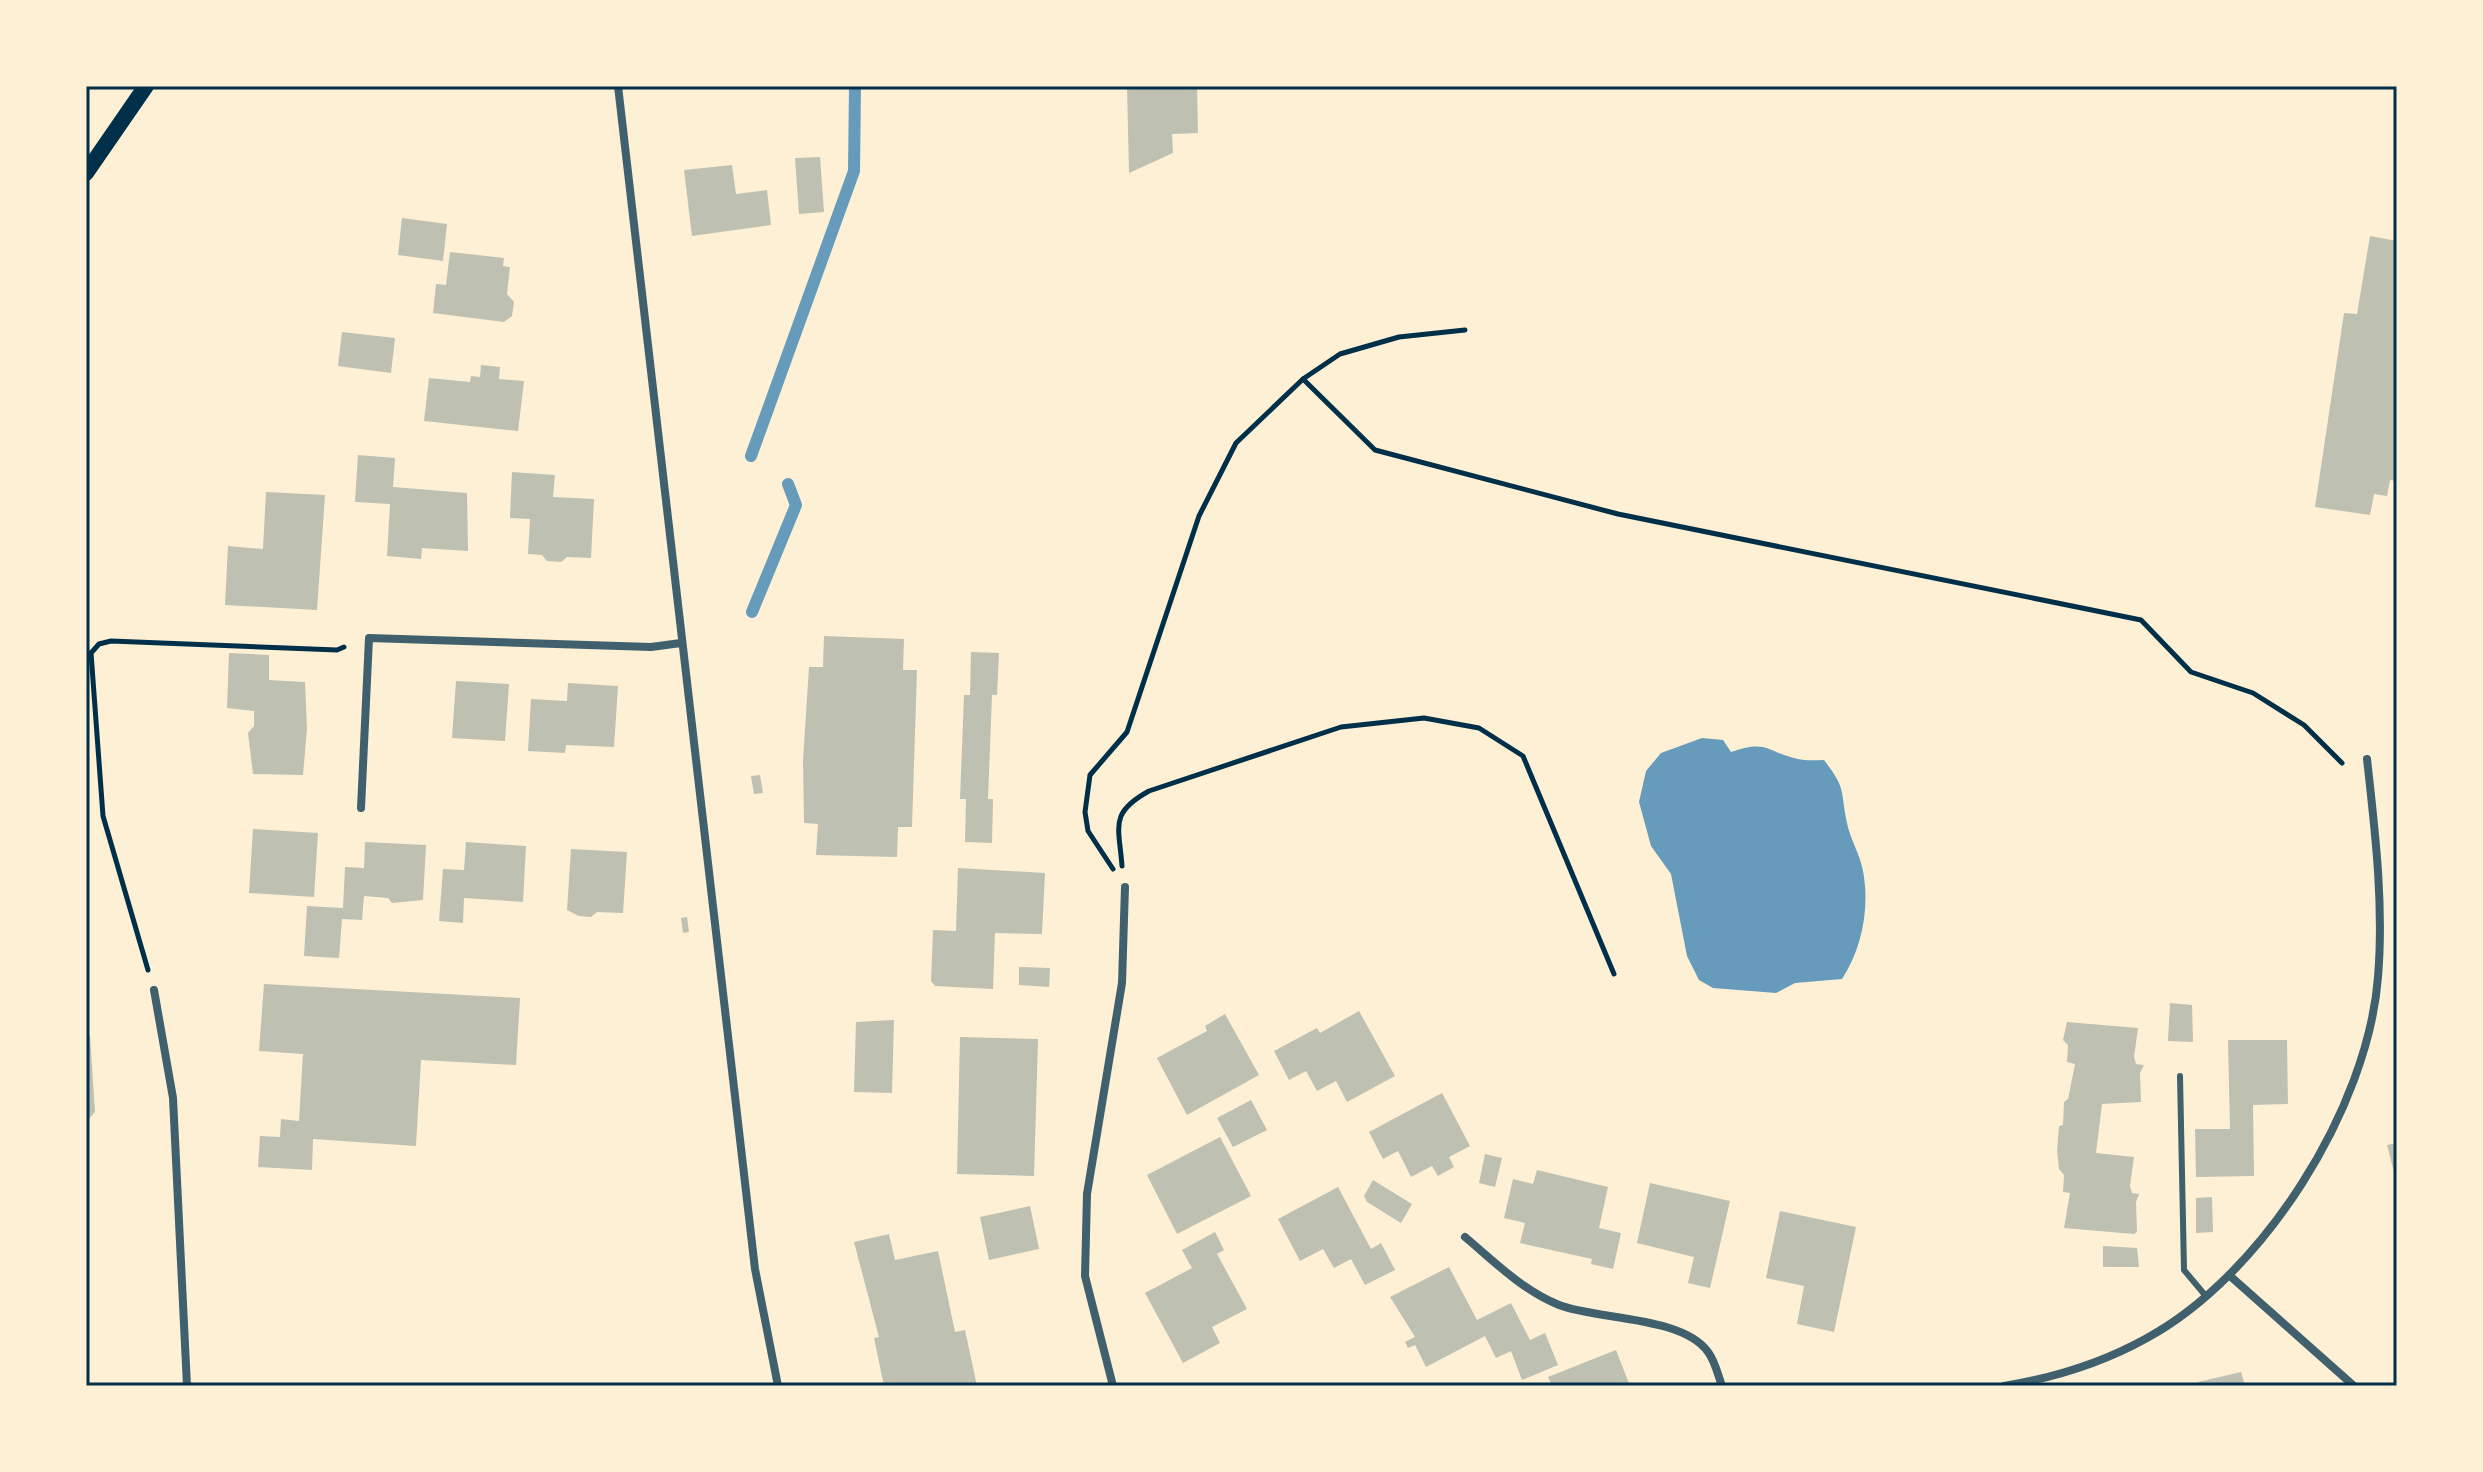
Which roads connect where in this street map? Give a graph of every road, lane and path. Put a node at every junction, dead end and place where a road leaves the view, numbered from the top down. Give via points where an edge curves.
1 (146, 86) edge
2 (618, 86) edge
3 (86, 173) edge
4 (1465, 330) dead end
5 (1303, 379) junction
6 (369, 638) junction
7 (681, 643) junction
8 (2367, 759) dead end
9 (2369, 781) junction
10 (361, 808) dead end
11 (1125, 887) junction
12 (1614, 974) dead end
13 (154, 990) joint
14 (2180, 1076) dead end
15 (1465, 1237) dead end
16 (2229, 1275) junction
17 (2205, 1295) junction
18 (187, 1386) edge
19 (778, 1386) edge
20 (1113, 1386) edge
21 (1722, 1386) edge
22 (2004, 1386) edge
23 (2354, 1386) edge

1 - 3 main road
2 - 7 street
4 - 5 path via 1399,337 1340,354
5 - 9 path via 1375,450 1618,514 2141,620 2191,672 2266,701 2304,725 2348,769
5 - 11 path via 1236,443 1199,516 1127,732 1090,775 1088,831
6 - 7 street via 651,647
6 - 10 street
6 - 13 path via 337,650 111,641 91,653 103,816
7 - 19 street via 755,1269
8 - 9 street
9 - 16 street via 2379,864 2378,978 2365,1049 2337,1121 2282,1214
11 - 12 path via 1118,820 1128,802 1341,727 1424,718 1479,728 1523,756
11 - 20 street via 1122,983 1087,1194 1085,1276
13 - 18 street via 173,1098
14 - 17 lane via 2184,1270
15 - 21 street via 1522,1287 1560,1305 1676,1330 1699,1342
16 - 17 street
16 - 23 street
17 - 22 street via 2149,1337 2088,1365

